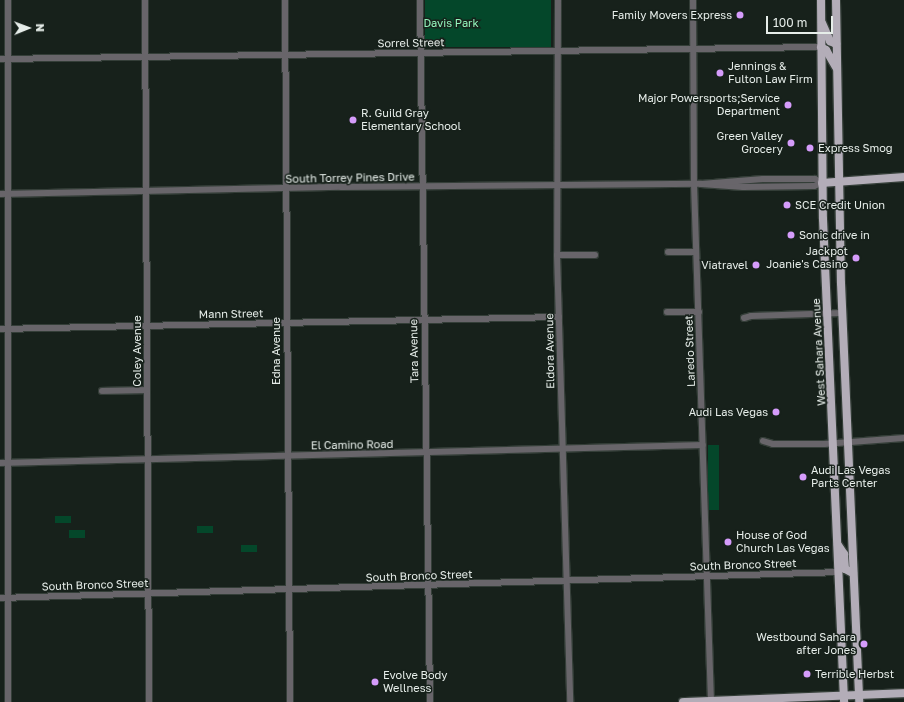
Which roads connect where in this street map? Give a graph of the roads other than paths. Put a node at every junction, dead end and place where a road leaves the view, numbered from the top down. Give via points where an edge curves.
1 (8, 0) edge
2 (145, 0) edge
3 (285, 0) edge
4 (420, 0) edge
5 (558, 0) edge
6 (693, 0) edge
7 (821, 0) edge
8 (836, 0) edge
9 (821, 22) junction
10 (836, 44) junction
11 (822, 47) junction
12 (694, 48) junction
13 (558, 51) junction
14 (421, 53) junction
15 (286, 55) junction
16 (146, 57) junction
17 (0, 59) edge
18 (8, 59) junction
19 (836, 67) junction
20 (904, 177) edge
21 (742, 180) junction
22 (837, 182) junction
23 (822, 183) junction
24 (694, 184) junction
25 (701, 184) junction
26 (558, 186) junction
27 (743, 187) junction
28 (421, 188) junction
29 (286, 189) junction
30 (146, 192) junction
31 (0, 194) edge
32 (7, 194) junction
33 (668, 252) dead end
34 (696, 252) junction
35 (557, 255) junction
36 (595, 255) dead end
37 (667, 312) dead end
38 (699, 312) junction
39 (842, 313) junction
40 (828, 314) junction
41 (559, 317) junction
42 (744, 318) dead end
43 (424, 320) junction
44 (286, 323) junction
45 (146, 326) junction
46 (0, 329) edge
47 (7, 329) junction
48 (147, 390) junction
49 (0, 391) edge
50 (7, 391) junction
51 (102, 391) dead end
52 (904, 438) edge
53 (763, 441) dead end
54 (834, 443) junction
55 (848, 443) junction
56 (703, 445) junction
57 (562, 450) junction
58 (426, 453) junction
59 (287, 456) junction
60 (147, 460) junction
61 (0, 463) edge
62 (8, 463) junction
63 (838, 545) junction
64 (839, 572) junction
65 (853, 573) junction
66 (707, 576) junction
67 (566, 581) junction
68 (428, 586) junction
69 (288, 590) junction
70 (148, 593) junction
71 (3, 598) edge
72 (904, 693) edge
73 (844, 699) edge
74 (859, 699) edge
75 (8, 702) edge
76 (148, 702) edge
77 (290, 702) edge
78 (430, 702) edge
79 (570, 702) edge
80 (683, 702) edge
81 (711, 702) edge

1 - 18 street
2 - 16 street, Coley Avenue
3 - 15 street, Edna Avenue
4 - 14 street, Tara Avenue
5 - 13 street, Eldora Avenue
6 - 12 street, Laredo Street
7 - 9 main road, West Sahara Avenue
8 - 10 main road
9 - 10 main road via 830,41
9 - 11 main road, West Sahara Avenue
10 - 19 main road
11 - 12 street, Sorrel Street
11 - 19 main road
11 - 23 main road, West Sahara Avenue
12 - 13 street, Sorrel Street
12 - 24 street, Laredo Street
13 - 14 street, Sorrel Street
13 - 26 street, Eldora Avenue
14 - 15 street, Sorrel Street
14 - 28 street, Tara Avenue
15 - 16 street, Sorrel Street
15 - 29 street, Edna Avenue
16 - 18 street, Sorrel Street
16 - 30 street, Coley Avenue
17 - 18 street, Sorrel Street
18 - 32 street
19 - 22 main road
20 - 22 main road, South Torrey Pines Drive
21 - 23 street, South Torrey Pines Drive via 815,179
21 - 25 street, South Torrey Pines Drive
21 - 27 street
22 - 23 main road, South Torrey Pines Drive
22 - 39 main road
23 - 27 street, South Torrey Pines Drive via 814,186
23 - 40 main road, West Sahara Avenue
24 - 25 street, South Torrey Pines Drive
24 - 26 street, South Torrey Pines Drive
24 - 34 street, Laredo Street
25 - 27 street, South Torrey Pines Drive
26 - 28 street, South Torrey Pines Drive
26 - 35 street, Eldora Avenue
28 - 29 street, South Torrey Pines Drive
28 - 43 street, Tara Avenue
29 - 30 street, South Torrey Pines Drive
29 - 44 street, Edna Avenue
30 - 32 street, South Torrey Pines Drive
30 - 45 street, Coley Avenue
31 - 32 street, South Torrey Pines Drive
32 - 47 street
33 - 34 street
34 - 38 street, Laredo Street
35 - 36 street
35 - 41 street, Eldora Avenue
37 - 38 street
38 - 56 street, Laredo Street
39 - 40 street
39 - 55 main road
40 - 42 street
40 - 54 main road, West Sahara Avenue
41 - 43 street, Mann Street
41 - 57 street, Eldora Avenue
43 - 44 street, Mann Street
43 - 58 street, Tara Avenue
44 - 45 street, Mann Street
44 - 59 street, Edna Avenue
45 - 47 street, Mann Street
45 - 48 street, Coley Avenue
46 - 47 street, Mann Street
47 - 50 street
48 - 51 street
48 - 60 street, Coley Avenue
49 - 50 street
50 - 62 street
52 - 55 street
53 - 54 street via 773,444
54 - 55 street
54 - 63 main road, West Sahara Avenue
55 - 65 main road
56 - 57 street, El Camino Road
56 - 66 street, Laredo Street
57 - 58 street, El Camino Road via 434,450
57 - 67 street, Eldora Avenue
58 - 59 street, El Camino Road
58 - 68 street, Tara Avenue
59 - 60 street, El Camino Road
59 - 69 street, Edna Avenue
60 - 62 street, El Camino Road
60 - 70 street, Coley Avenue
61 - 62 street, El Camino Road
62 - 71 street
63 - 64 main road, West Sahara Avenue
63 - 65 main road via 844,554 845,569
64 - 66 street, South Bronco Street
64 - 73 main road, West Sahara Avenue
65 - 74 main road
66 - 67 street, South Bronco Street
66 - 81 street, Laredo Street
67 - 68 street, South Bronco Street
67 - 79 street, Eldora Avenue
68 - 69 street, South Bronco Street
68 - 78 street, Tara Avenue
69 - 70 street, South Bronco Street
69 - 77 street, Edna Avenue
70 - 71 street, South Bronco Street
70 - 76 street, Coley Avenue
71 - 75 street
72 - 74 main road
73 - 74 main road
73 - 81 main road
80 - 81 main road

